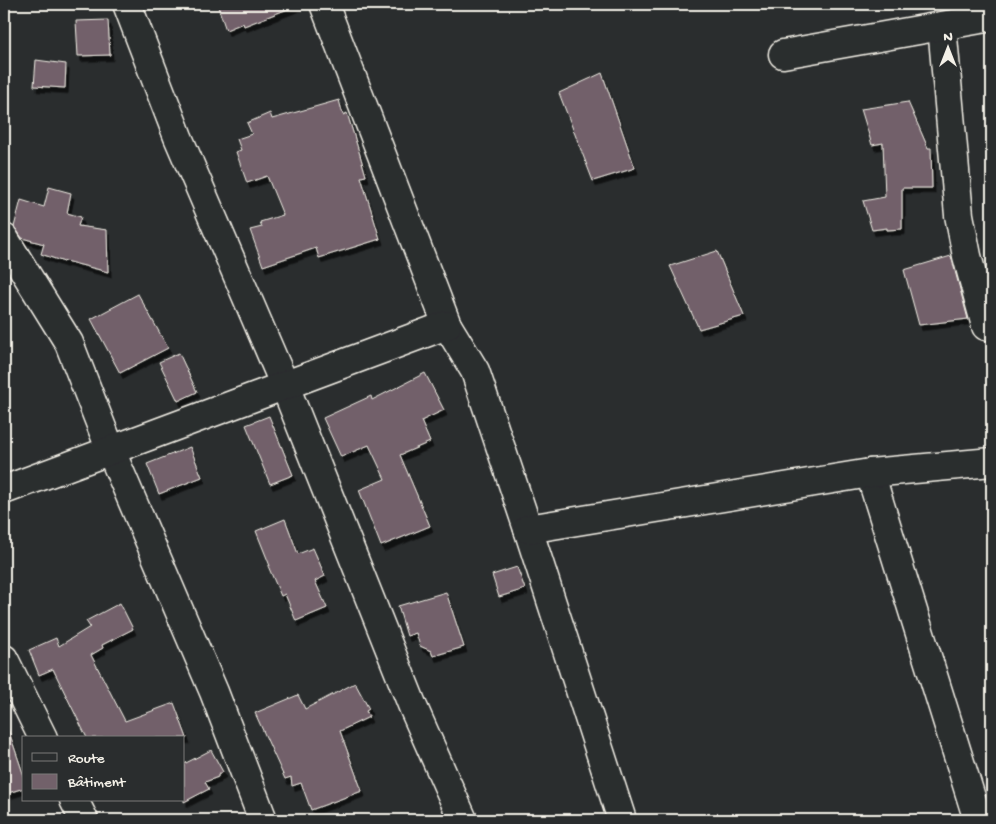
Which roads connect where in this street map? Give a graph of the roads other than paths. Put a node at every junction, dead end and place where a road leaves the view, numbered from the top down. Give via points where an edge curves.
1 (127, 4) edge
2 (324, 4) edge
3 (992, 17) edge
4 (942, 26) junction
5 (783, 54) dead end
6 (4, 238) edge
7 (448, 325) junction
8 (986, 326) dead end
9 (285, 386) junction
10 (111, 451) junction
11 (992, 462) edge
12 (870, 473) junction
13 (4, 490) edge
14 (528, 529) junction
15 (4, 659) edge
16 (42, 736) edge
17 (75, 802) edge
18 (84, 820) edge
19 (263, 820) edge
20 (463, 820) edge
21 (622, 820) edge
22 (978, 820) edge

1 - 9 street via 178,137
2 - 7 street
3 - 4 street
4 - 5 street
4 - 8 street via 959,215
6 - 10 street via 69,343
7 - 9 street
7 - 14 street via 475,371
9 - 10 street
9 - 20 street via 413,707
10 - 13 street
10 - 19 street via 214,692
11 - 12 street
12 - 14 street
12 - 22 street
14 - 21 street
15 - 16 street
17 - 18 street

